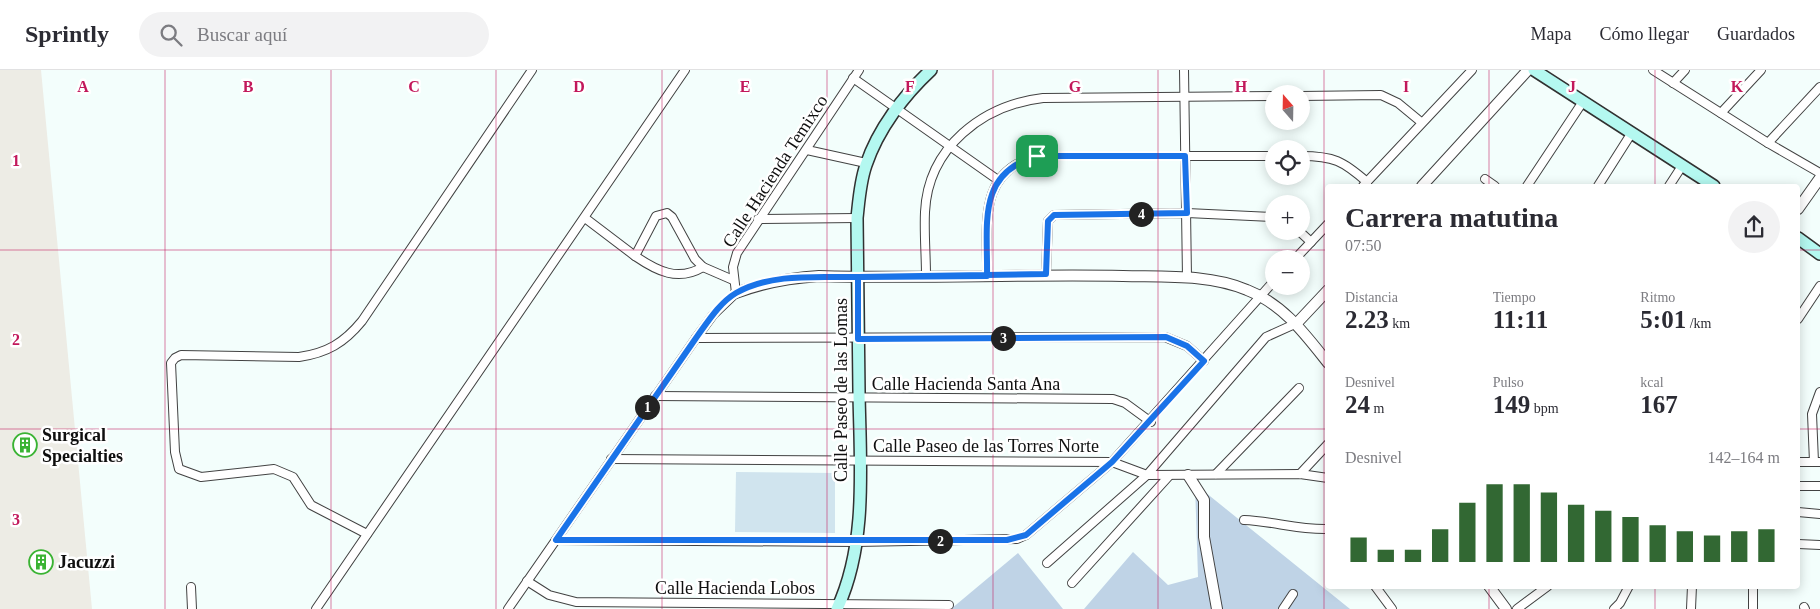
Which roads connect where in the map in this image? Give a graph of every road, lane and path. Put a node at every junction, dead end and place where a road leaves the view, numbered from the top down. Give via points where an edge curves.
1 (532, 70) edge
2 (686, 70) edge
3 (860, 70) edge
4 (931, 70) edge
5 (1184, 70) edge
6 (1472, 70) edge
7 (1528, 70) edge
8 (1534, 70) edge
9 (1653, 70) edge
10 (1685, 70) edge
11 (1761, 70) edge
12 (853, 78) junction
13 (1673, 83) junction
14 (1820, 87) edge
15 (1265, 96) edge
16 (1310, 96) edge
17 (1185, 97) junction
18 (1582, 102) junction
19 (898, 108) junction
20 (1721, 113) junction
21 (1421, 122) junction
22 (1631, 134) junction
23 (1768, 144) junction
24 (949, 146) junction
25 (807, 150) junction
26 (1185, 156) junction
27 (1265, 156) edge
28 (1310, 156) edge
29 (866, 163) junction
30 (1682, 166) junction
31 (1820, 174) edge
32 (1820, 178) edge
33 (1485, 179) dead end
34 (998, 180) junction
35 (1365, 184) edge
36 (1424, 184) edge
37 (1491, 184) edge
38 (1528, 184) edge
39 (1599, 184) edge
40 (1670, 184) edge
41 (1711, 184) edge
42 (1800, 206) edge
43 (1187, 213) junction
44 (1265, 217) edge
45 (585, 218) junction
46 (857, 218) junction
47 (758, 219) junction
48 (1325, 227) edge
49 (1800, 239) edge
50 (1311, 242) joint
51 (1303, 250) edge
52 (1820, 254) edge
53 (635, 256) junction
54 (704, 267) junction
55 (1046, 274) junction
56 (926, 276) junction
57 (987, 276) junction
58 (858, 277) junction
59 (1187, 278) junction
60 (733, 280) junction
61 (1820, 286) edge
62 (1265, 291) edge
63 (736, 293) junction
64 (1325, 293) edge
65 (1260, 296) junction
66 (1800, 316) edge
67 (1297, 324) junction
68 (696, 338) junction
69 (858, 339) junction
70 (1325, 359) edge
71 (1204, 361) junction
72 (1299, 388) dead end
73 (1820, 392) edge
74 (655, 396) junction
75 (859, 399) junction
76 (1151, 422) junction
77 (1325, 447) edge
78 (611, 459) junction
79 (860, 460) junction
80 (1112, 462) junction
81 (1800, 462) edge
82 (1817, 462) edge
83 (1147, 474) junction
84 (1216, 474) junction
85 (1300, 474) junction
86 (1188, 475) junction
87 (1169, 476) junction
88 (1325, 478) edge
89 (1800, 486) edge
90 (1820, 486) edge
91 (1800, 512) edge
92 (1820, 514) edge
93 (1244, 520) dead end
94 (1325, 529) edge
95 (367, 534) junction
96 (556, 540) junction
97 (856, 542) junction
98 (1800, 544) edge
99 (1820, 545) edge
100 (1047, 563) dead end
101 (527, 581) junction
102 (1072, 583) dead end
103 (190, 586) dead end
104 (1377, 589) edge
105 (1491, 589) edge
106 (1544, 589) edge
107 (1627, 589) edge
108 (1692, 589) edge
109 (1753, 589) edge
110 (1293, 594) dead end
111 (949, 605) dead end
112 (839, 606) edge
113 (192, 609) edge
114 (316, 609) edge
115 (508, 609) edge
116 (1217, 609) edge
117 (1283, 609) edge
118 (1392, 609) edge
119 (1506, 609) edge
120 (1517, 609) edge
121 (1614, 609) edge
122 (1691, 609) edge
123 (1753, 609) edge

1 - 95 street via 362,321 346,339 313,355 299,357 181,356 171,363 175,452 180,469 201,477 274,469 294,477 311,504
2 - 45 street
3 - 12 street, Calle Hacienda Temixco
4 - 19 main road, Calle Paseo de las Lomas
5 - 17 street
6 - 21 street
7 - 36 street
8 - 18 main road
9 - 13 street
10 - 13 street
11 - 20 street
12 - 19 street
12 - 25 street, Calle Hacienda Temixco
13 - 20 street
14 - 23 street
15 - 17 street
16 - 21 street via 1381,96 1398,103
17 - 24 street via 1020,100 983,117
17 - 26 street
18 - 22 main road
18 - 38 street
19 - 24 street
19 - 29 main road, Calle Paseo de las Lomas
20 - 23 street
21 - 35 street
22 - 30 main road
22 - 39 street
23 - 31 street
24 - 34 street
24 - 56 street via 927,195
25 - 29 street
25 - 47 street, Calle Hacienda Temixco
26 - 27 street
26 - 34 street via 1037,156 1017,163
26 - 43 street
28 - 35 street via 1338,160
29 - 46 main road, Calle Paseo de las Lomas
30 - 40 street
30 - 41 main road
32 - 42 street
33 - 37 street
34 - 57 street via 989,198
43 - 44 street
43 - 55 street via 1054,215 1048,221
43 - 59 street
45 - 53 street
45 - 95 street
46 - 47 street
46 - 58 main road, Calle Paseo de las Lomas
47 - 60 street, Calle Hacienda Temixco via 737,253
48 - 50 street
49 - 52 main road
50 - 51 street
53 - 54 street via 676,276
53 - 54 street via 656,216 667,213 672,216 695,260
54 - 60 street
55 - 57 street
55 - 59 street
56 - 57 street
56 - 58 street
58 - 63 street via 786,278
58 - 69 main road, Calle Paseo de las Lomas
59 - 65 street via 1224,282
60 - 63 street, Calle Hacienda Temixco
61 - 66 street
62 - 65 street
63 - 68 street via 713,315
64 - 67 street
65 - 67 street
65 - 71 street
67 - 70 street
67 - 83 street via 1266,337
68 - 69 street
68 - 74 street
69 - 71 street via 1166,337 1187,346
69 - 75 main road, Calle Paseo de las Lomas
71 - 76 street
72 - 84 street
73 - 82 street via 1812,414
74 - 75 street, Calle Hacienda Santa Ana
74 - 78 street
75 - 76 street, Calle Hacienda Santa Ana via 1113,399 1125,403
75 - 79 main road, Calle Paseo de las Lomas
76 - 80 street
77 - 85 street
78 - 79 street, Calle Paseo de las Torres Norte
78 - 96 street
79 - 80 street, Calle Paseo de las Torres Norte
79 - 97 main road, Calle Paseo de las Lomas
80 - 83 street, Calle Paseo de las Torres Norte
80 - 97 street via 1026,535 1017,539
81 - 82 street
83 - 87 street, Calle Paseo de las Torres Norte
83 - 100 street
84 - 85 street, Calle Paseo de las Torres Norte
84 - 86 street, Calle Paseo de las Torres Norte
85 - 88 street, Calle Paseo de las Torres Norte
86 - 87 street, Calle Paseo de las Torres Norte
86 - 116 street via 1204,500 1204,537
87 - 102 street
89 - 90 street
91 - 92 street
93 - 94 street
95 - 114 street
96 - 97 street
96 - 101 street
97 - 112 main road, Calle Paseo de las Lomas
98 - 99 street
101 - 112 street, Calle Hacienda Lobos via 549,595 576,602
101 - 115 street
103 - 113 street
104 - 118 street
105 - 119 street
106 - 120 street
107 - 121 street
108 - 122 street
109 - 123 street
110 - 117 street
111 - 112 street, Calle Hacienda Lobos

